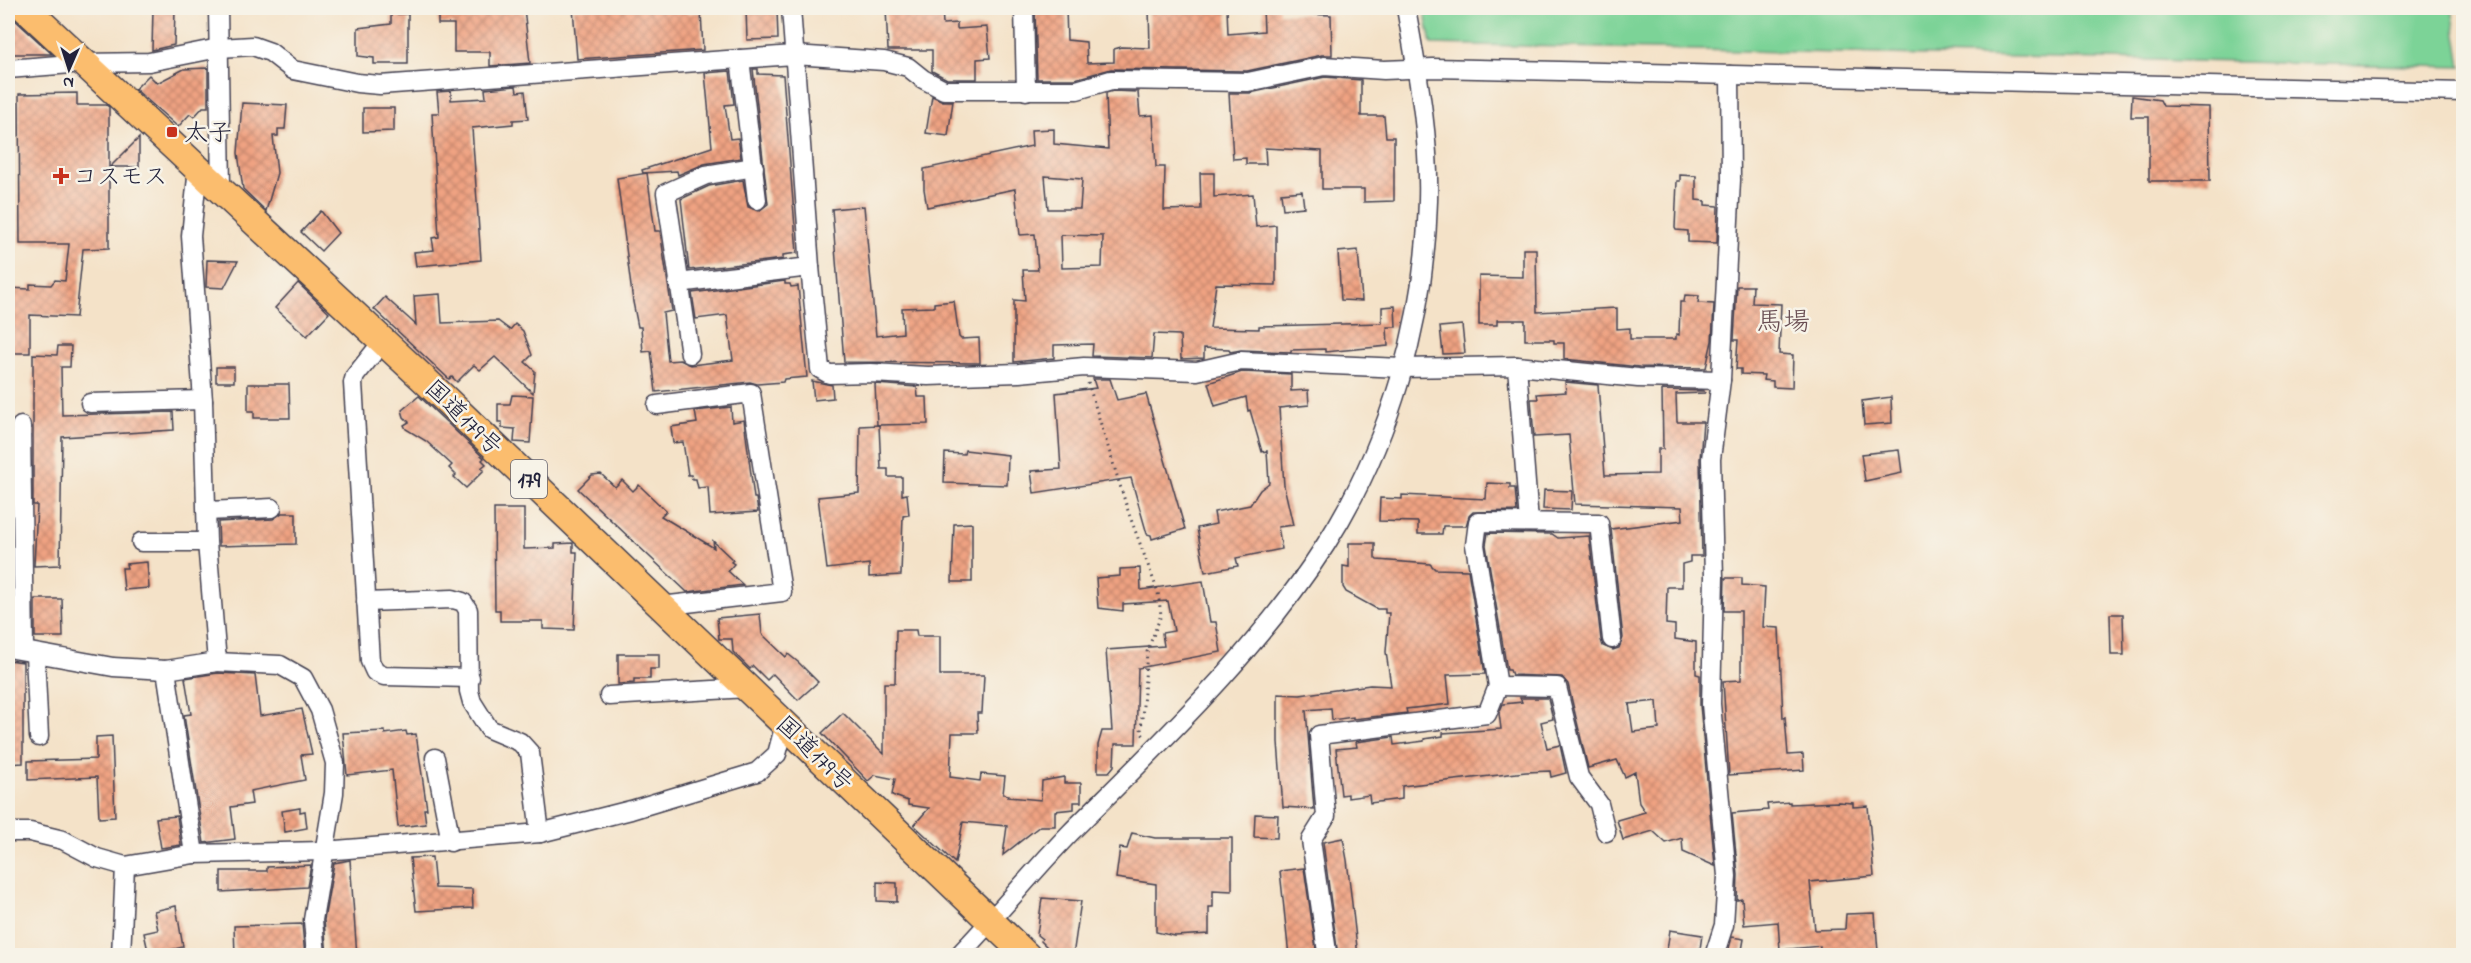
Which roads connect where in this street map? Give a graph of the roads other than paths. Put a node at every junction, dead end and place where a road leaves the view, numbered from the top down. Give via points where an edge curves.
1 (25, 8) edge
2 (218, 8) edge
3 (791, 8) edge
4 (1024, 8) edge
5 (1406, 8) edge
6 (219, 48) junction
7 (794, 55) junction
8 (740, 59) junction
9 (84, 63) junction
10 (8, 69) edge
11 (1417, 69) junction
12 (1730, 75) junction
13 (1026, 91) junction
14 (2463, 92) edge
15 (198, 167) junction
16 (754, 167) junction
17 (221, 187) junction
18 (757, 200) dead end
19 (810, 267) junction
20 (678, 283) junction
21 (384, 341) junction
22 (690, 354) dead end
23 (1516, 366) junction
24 (1402, 368) junction
25 (1721, 380) junction
26 (203, 400) junction
27 (90, 403) dead end
28 (657, 405) dead end
29 (21, 426) dead end
30 (272, 508) dead end
31 (207, 511) junction
32 (1530, 522) junction
33 (141, 542) dead end
34 (207, 542) junction
35 (366, 602) junction
36 (661, 606) junction
37 (1612, 639) dead end
38 (22, 651) edge
39 (217, 662) junction
40 (166, 670) junction
41 (470, 678) junction
42 (1498, 686) junction
43 (748, 688) junction
44 (609, 696) dead end
45 (786, 724) junction
46 (39, 737) dead end
47 (435, 758) dead end
48 (8, 832) edge
49 (1606, 832) dead end
50 (540, 834) junction
51 (451, 842) junction
52 (324, 851) junction
53 (194, 854) junction
54 (125, 866) junction
55 (991, 922) junction
56 (1327, 952) dead end
57 (120, 956) edge
58 (316, 956) edge
59 (958, 956) edge
60 (1027, 956) edge
61 (1714, 956) edge

1 - 9 highway, 国道179号 / 179
2 - 6 street
3 - 7 street
4 - 13 street
5 - 11 street
6 - 8 street via 253,46 270,52 293,70 380,85
6 - 9 street via 149,62
6 - 17 street
7 - 8 street
7 - 13 street via 884,61 908,67 944,90
7 - 19 street
8 - 16 street
9 - 10 street
9 - 15 highway, 国道179号 / 179
11 - 12 street
11 - 13 street via 1324,66 1248,82 1112,80 1077,90
11 - 24 street via 1426,131 1428,200 1416,322
12 - 14 street
12 - 25 street via 1731,180
15 - 17 highway, 国道179号 / 179
15 - 26 street via 191,236
16 - 18 street
16 - 20 street via 706,175 666,193
17 - 21 highway, 国道179号 / 179
19 - 20 street
19 - 24 street via 820,369 829,374 928,376 1084,367 1185,372 1241,361
20 - 22 street
21 - 35 street via 353,383
21 - 36 highway, 国道179号 / 179
23 - 24 street
23 - 25 street via 1638,378
23 - 32 street
24 - 55 street via 1387,419 1359,484 1325,545 1253,642 1049,854
25 - 61 street via 1711,459 1711,704 1727,876 1724,925
26 - 27 street
26 - 31 street
28 - 36 street via 751,393 782,592
29 - 38 street
30 - 31 street
31 - 34 street
32 - 37 street via 1599,522
32 - 42 street via 1478,522 1475,545
33 - 34 street
34 - 39 street
35 - 41 street via 370,661 375,672 384,676
35 - 41 street via 462,602 468,610
36 - 43 highway, 国道179号 / 179
38 - 40 street
38 - 46 street
39 - 40 street
39 - 52 street via 280,665 303,678 321,710 335,763
40 - 53 street
41 - 50 street via 472,702 483,722 502,736 520,742 530,753
42 - 49 street via 1557,687 1579,777 1599,804
42 - 56 street via 1487,714 1318,735 1326,816 1311,840
43 - 44 street
43 - 45 highway, 国道179号 / 179
45 - 50 street via 777,754 757,772
45 - 55 highway, 国道179号 / 179
47 - 51 street
48 - 54 street via 30,832 63,840 97,858
50 - 51 street
51 - 52 street
52 - 53 street
52 - 58 street via 313,920
53 - 54 street
54 - 57 street
55 - 59 street
55 - 60 highway, 国道179号 / 179

